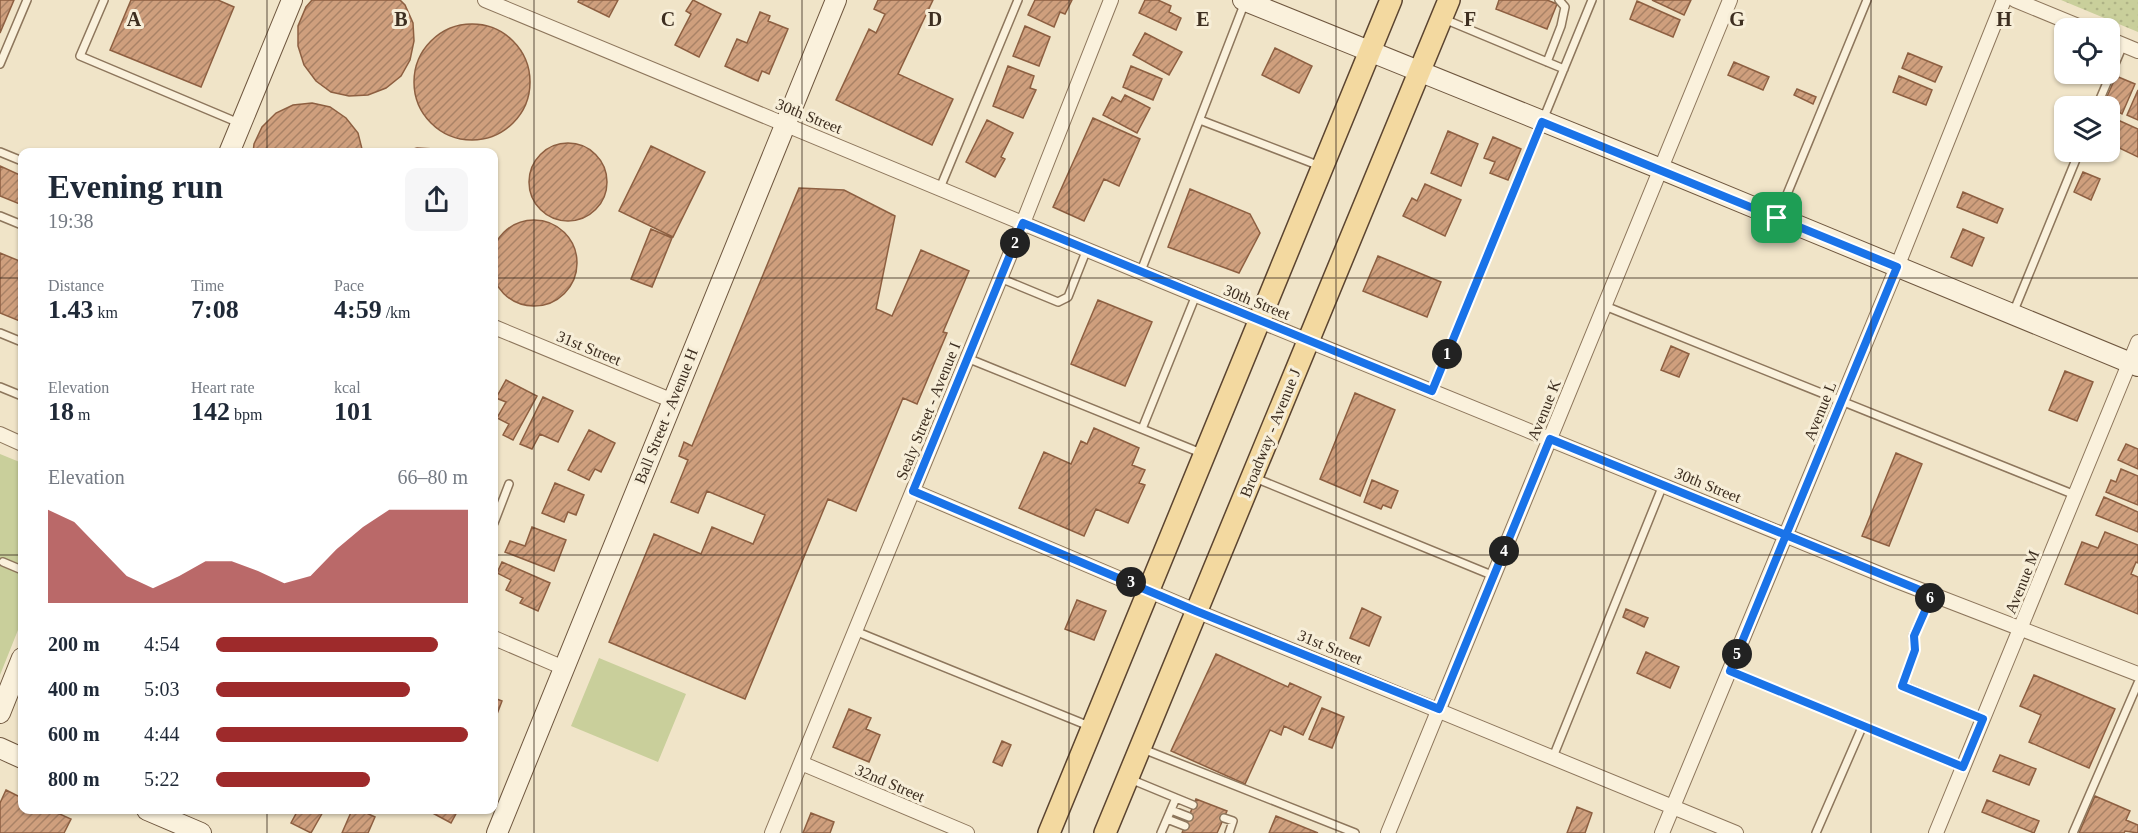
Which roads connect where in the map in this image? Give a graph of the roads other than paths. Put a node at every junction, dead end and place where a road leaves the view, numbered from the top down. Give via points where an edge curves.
1 (27, 0) edge
2 (104, 0) edge
3 (292, 0) edge
4 (485, 0) edge
5 (836, 0) edge
6 (1018, 0) edge
7 (1111, 0) edge
8 (1244, 0) edge
9 (1390, 0) edge
10 (1559, 0) edge
11 (1592, 0) edge
12 (1730, 0) edge
13 (1867, 0) edge
14 (2004, 0) edge
15 (2014, 0) edge
16 (1446, 9) edge
17 (2058, 18) edge
18 (2122, 45) joint
19 (1370, 51) junction
20 (2138, 51) edge
21 (1547, 62) junction
22 (0, 64) edge
23 (1564, 69) junction
24 (1420, 71) junction
25 (2101, 96) edge
26 (1200, 120) junction
27 (1542, 122) junction
28 (241, 124) junction
29 (785, 124) junction
30 (231, 148) edge
31 (0, 152) edge
32 (18, 159) edge
33 (2075, 162) edge
34 (1322, 167) junction
35 (1661, 169) junction
36 (940, 188) junction
37 (0, 216) edge
38 (1777, 218) junction
39 (18, 223) edge
40 (1023, 223) junction
41 (1087, 249) junction
42 (1897, 267) junction
43 (1141, 271) junction
44 (1000, 278) junction
45 (1196, 295) junction
46 (1605, 306) junction
47 (2012, 315) junction
48 (1260, 320) junction
49 (498, 329) edge
50 (0, 333) edge
51 (18, 340) edge
52 (1309, 340) junction
53 (2138, 342) edge
54 (967, 358) junction
55 (2134, 365) edge
56 (0, 387) edge
57 (1432, 391) junction
58 (18, 394) edge
59 (673, 401) junction
60 (1841, 401) junction
61 (1142, 429) junction
62 (0, 435) edge
63 (1550, 439) junction
64 (18, 442) edge
65 (1205, 455) junction
66 (1252, 477) junction
67 (509, 484) dead end
68 (1663, 485) junction
69 (913, 491) junction
70 (2075, 495) junction
71 (498, 513) edge
72 (1786, 535) junction
73 (3, 562) dead end
74 (18, 568) edge
75 (1494, 576) junction
76 (1149, 590) junction
77 (1932, 595) junction
78 (1196, 611) junction
79 (2020, 629) junction
80 (855, 631) junction
81 (498, 640) edge
82 (18, 668) edge
83 (564, 668) junction
84 (1730, 671) junction
85 (2138, 674) edge
86 (2138, 683) edge
87 (1439, 709) junction
88 (0, 713) edge
89 (1983, 719) junction
90 (1863, 726) junction
91 (1093, 727) junction
92 (0, 748) edge
93 (1140, 748) junction
94 (18, 756) edge
95 (1552, 757) junction
96 (801, 763) junction
97 (1963, 767) junction
98 (1128, 778) junction
99 (1176, 798) junction
100 (1193, 805) dead end
101 (1673, 807) junction
102 (1171, 810) junction
103 (156, 814) edge
104 (1189, 817) dead end
105 (1224, 818) dead end
106 (1167, 819) junction
107 (1185, 826) dead end
108 (1219, 829) dead end
109 (201, 833) edge
110 (497, 833) edge
111 (772, 833) edge
112 (967, 833) edge
113 (1049, 833) edge
114 (1105, 833) edge
115 (1161, 833) edge
116 (1229, 833) edge
117 (1355, 833) edge
118 (1388, 833) edge
119 (1662, 833) edge
120 (1736, 833) edge
121 (1816, 833) edge
122 (1936, 833) edge
123 (2073, 833) edge

1 - 22 lane
2 - 28 lane via 80,56
3 - 28 street
4 - 29 street, 30th Street
5 - 29 street, Ball Street - Avenue H
6 - 36 lane
7 - 40 street, Sealy Street - Avenue I
8 - 19 street
8 - 26 lane
9 - 19 main road
10 - 21 lane via 1565,7
11 - 23 lane
12 - 35 street, Avenue K
13 - 38 lane
14 - 42 street, Avenue L
15 - 17 street
16 - 21 lane
16 - 24 main road, Broadway - Avenue J
18 - 20 street
18 - 25 lane
19 - 24 street
19 - 34 main road
21 - 23 lane
23 - 27 lane
24 - 27 street
24 - 52 main road, Broadway - Avenue J
26 - 34 lane
26 - 43 lane
27 - 35 street
27 - 57 lane
28 - 30 street
29 - 36 street, 30th Street
29 - 59 street, Ball Street - Avenue H
31 - 32 lane
33 - 47 lane
34 - 48 main road
35 - 38 street
35 - 46 street, Avenue K
36 - 40 street, 30th Street
37 - 39 lane
38 - 42 street
40 - 41 street, 30th Street
40 - 44 street, Sealy Street - Avenue I
41 - 43 street, 30th Street
41 - 44 lane via 1068,297 1058,302
42 - 47 street
42 - 60 street, Avenue L
43 - 45 street, 30th Street
44 - 54 street, Sealy Street - Avenue I
45 - 48 street, 30th Street
45 - 61 lane
46 - 60 lane
46 - 63 street, Avenue K
47 - 55 street
48 - 52 street, 30th Street
48 - 65 main road
49 - 59 street, 31st Street
50 - 51 lane
52 - 57 street, 30th Street
52 - 66 main road, Broadway - Avenue J
53 - 55 street, Avenue M
54 - 61 lane
54 - 69 street, Sealy Street - Avenue I
55 - 70 street, Avenue M
56 - 58 lane
57 - 63 street, 30th Street
59 - 83 street, Ball Street - Avenue H
60 - 70 lane
60 - 72 street, Avenue L
61 - 65 lane
62 - 64 street
63 - 68 street, 30th Street
63 - 75 street, Avenue K
65 - 76 main road
66 - 75 lane
66 - 78 main road, Broadway - Avenue J
67 - 71 lane
68 - 72 street, 30th Street
68 - 95 lane
69 - 76 street, 31st Street
69 - 80 street, Sealy Street - Avenue I
70 - 79 street, Avenue M
72 - 77 street, 30th Street
72 - 84 street, Avenue L
73 - 74 lane
75 - 87 street, Avenue K
76 - 78 street, 31st Street
76 - 91 main road
77 - 79 street, 30th Street
77 - 89 lane via 1914,636 1915,650 1902,686
78 - 87 street, 31st Street
78 - 93 main road, Broadway - Avenue J
79 - 85 street, 30th Street
79 - 89 street, Avenue M
80 - 91 lane
80 - 96 street, Sealy Street - Avenue I
81 - 83 street
82 - 88 street
83 - 110 street, Ball Street - Avenue H
84 - 90 lane
84 - 101 street, Avenue L
86 - 123 lane
87 - 95 street, 31st Street
87 - 118 street, Avenue K
89 - 97 street, Avenue M
90 - 97 lane
90 - 121 lane
91 - 113 main road
92 - 94 street
93 - 98 main road, Broadway - Avenue J
93 - 117 lane
95 - 101 street, 31st Street
96 - 111 street, Sealy Street - Avenue I
96 - 112 street, 32nd Street
97 - 122 street, Avenue M
98 - 99 lane
98 - 114 main road, Broadway - Avenue J
99 - 100 lane
99 - 102 lane
101 - 119 street, Avenue L
101 - 120 street, 31st Street
102 - 104 lane
102 - 106 lane
103 - 109 street
105 - 116 lane via 1233,821
106 - 107 lane
106 - 115 lane
108 - 116 lane

